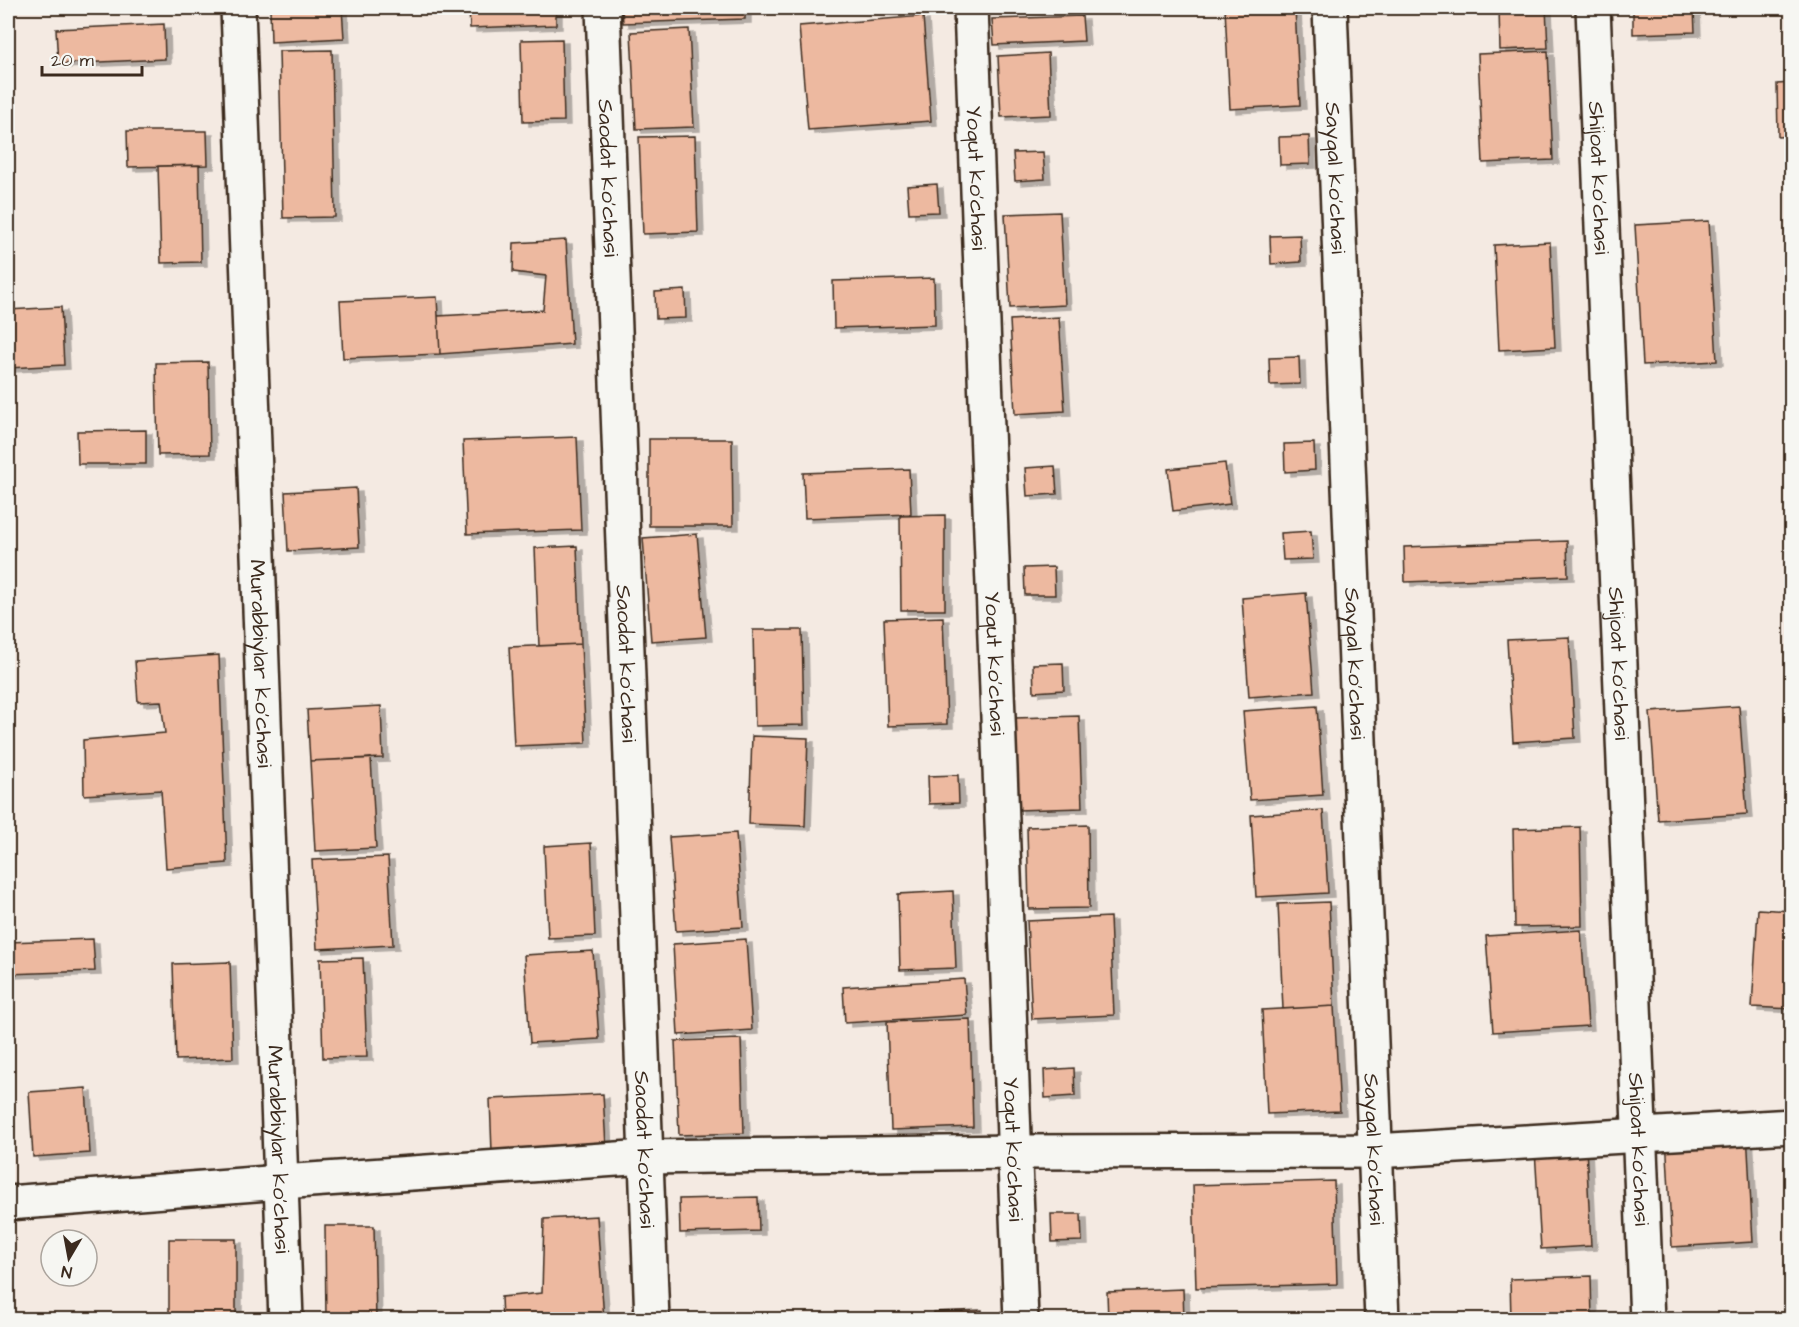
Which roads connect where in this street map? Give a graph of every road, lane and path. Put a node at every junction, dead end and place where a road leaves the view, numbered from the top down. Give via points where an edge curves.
1 (238, 8) edge
2 (603, 8) edge
3 (971, 8) edge
4 (1330, 8) edge
5 (1593, 8) edge
6 (1791, 1126) edge
7 (1639, 1134) junction
8 (1375, 1151) junction
9 (1015, 1152) junction
10 (646, 1157) junction
11 (281, 1182) junction
12 (8, 1203) edge
13 (286, 1320) edge
14 (652, 1320) edge
15 (1021, 1320) edge
16 (1382, 1320) edge
17 (1647, 1320) edge

1 - 11 street, Murabbiylar ko'chasi
2 - 10 street, Saodat ko'chasi
3 - 9 street, Yoqut ko'chasi
4 - 8 street, Sayqal ko'chasi
5 - 7 street, Shijoat ko'chasi
6 - 7 street
7 - 8 street
7 - 17 street, Shijoat ko'chasi
8 - 9 street
8 - 16 street, Sayqal ko'chasi
9 - 10 street
9 - 15 street, Yoqut ko'chasi
10 - 11 street
10 - 14 street, Saodat ko'chasi
11 - 12 street
11 - 13 street, Murabbiylar ko'chasi

